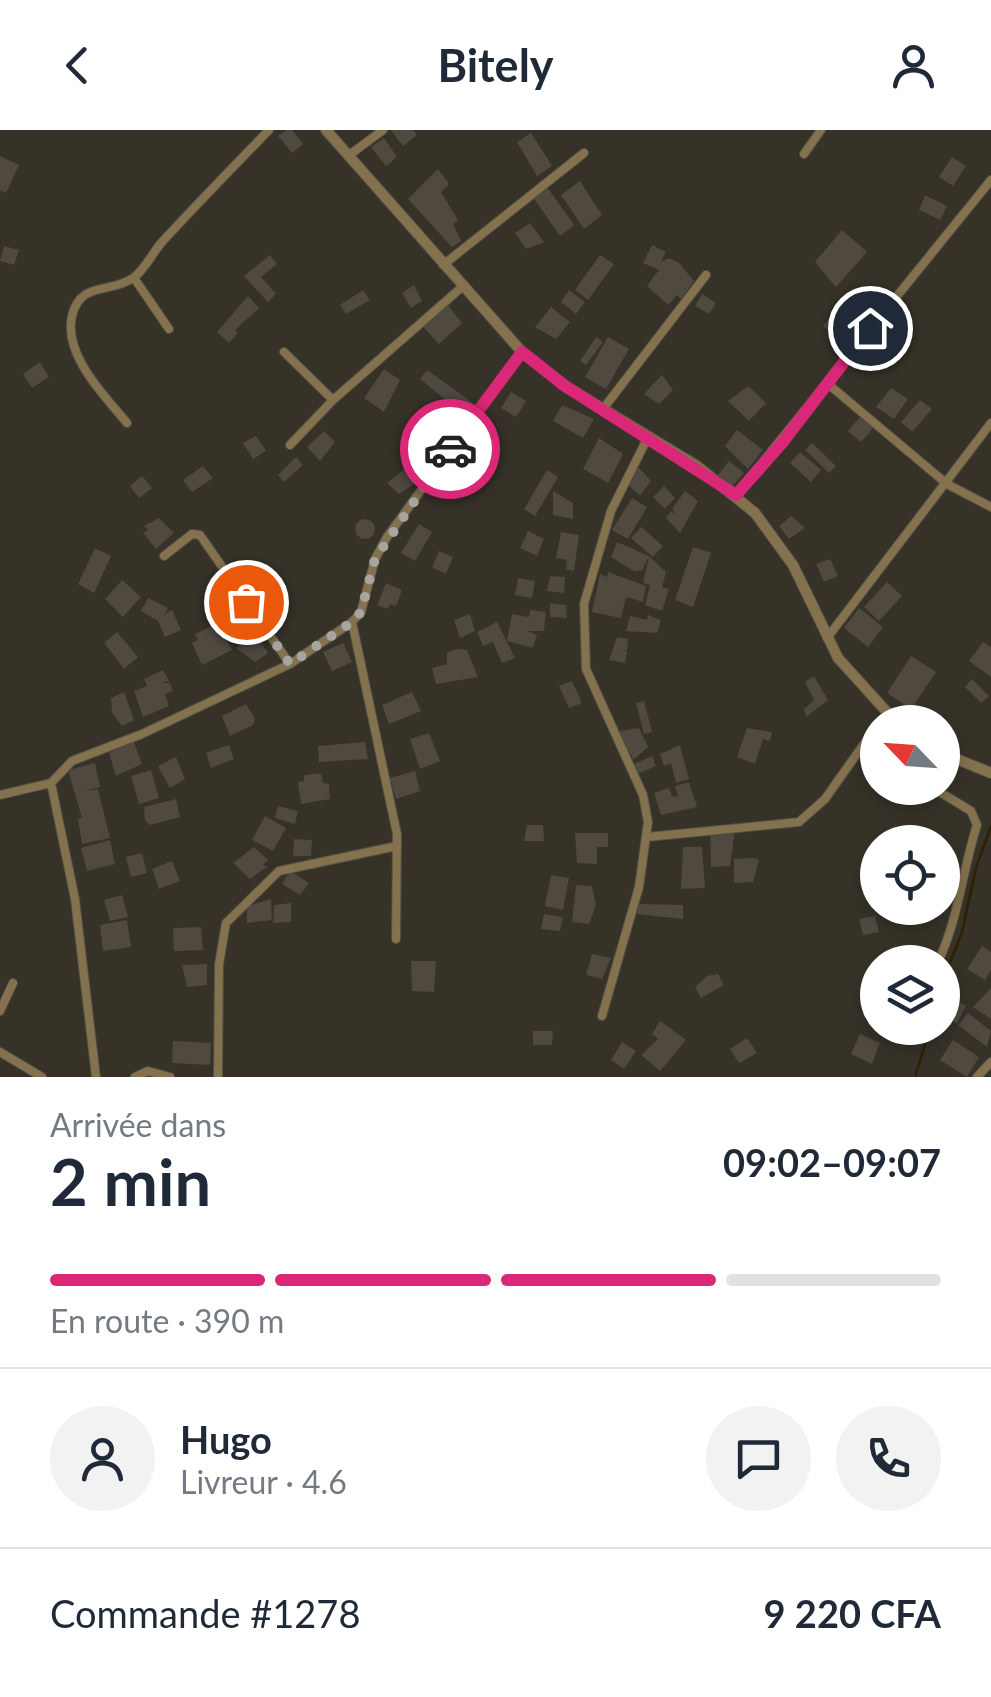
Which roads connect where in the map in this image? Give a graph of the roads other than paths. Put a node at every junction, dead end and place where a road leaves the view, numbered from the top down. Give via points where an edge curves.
1 (269, 130) edge
2 (326, 130) edge
3 (383, 130) edge
4 (821, 130) edge
5 (584, 152) dead end
6 (804, 154) dead end
7 (348, 156) junction
8 (991, 180) edge
9 (443, 265) junction
10 (706, 275) dead end
11 (134, 278) junction
12 (462, 286) junction
13 (169, 329) dead end
14 (284, 352) dead end
15 (522, 352) junction
16 (828, 384) junction
17 (333, 400) junction
18 (603, 410) junction
19 (127, 423) dead end
20 (991, 423) edge
21 (648, 437) junction
22 (290, 445) dead end
23 (947, 484) junction
24 (736, 495) junction
25 (991, 507) edge
26 (164, 556) dead end
27 (352, 622) junction
28 (827, 638) junction
29 (290, 664) junction
30 (870, 705) edge
31 (860, 749) edge
32 (960, 760) edge
33 (990, 771) edge
34 (51, 783) junction
35 (0, 795) edge
36 (960, 804) edge
37 (648, 838) junction
38 (397, 846) junction
39 (396, 939) dead end
40 (946, 945) edge
41 (13, 982) dead end
42 (0, 1011) edge
43 (602, 1016) dead end
44 (0, 1052) edge
45 (991, 1062) edge
46 (42, 1077) edge
47 (96, 1077) edge
48 (134, 1077) edge
49 (170, 1077) edge
50 (218, 1077) edge
51 (978, 1077) edge

1 - 11 street
2 - 7 street
3 - 7 street
4 - 6 street
5 - 9 street
7 - 9 street
8 - 16 street
9 - 12 street
10 - 18 street
11 - 13 street
11 - 19 street via 84,294 70,320 90,378
12 - 15 street
12 - 17 street
14 - 17 street
15 - 18 street
15 - 27 street via 387,537
16 - 23 street
16 - 24 street
17 - 22 street
18 - 21 street
20 - 23 street
21 - 24 street
21 - 37 street via 611,511 584,604 582,638 586,670 643,796
23 - 25 street
23 - 28 street
24 - 28 street via 782,548
26 - 29 street via 183,538 200,535
27 - 29 street
27 - 38 street
28 - 30 street
29 - 34 street via 72,760
31 - 37 street via 800,822
32 - 33 street
34 - 35 street
34 - 47 street via 75,899
36 - 40 street via 977,825
37 - 43 street
38 - 39 street
38 - 50 street via 279,871 226,922
41 - 42 street
44 - 46 street
45 - 51 street
48 - 49 street via 148,1071

